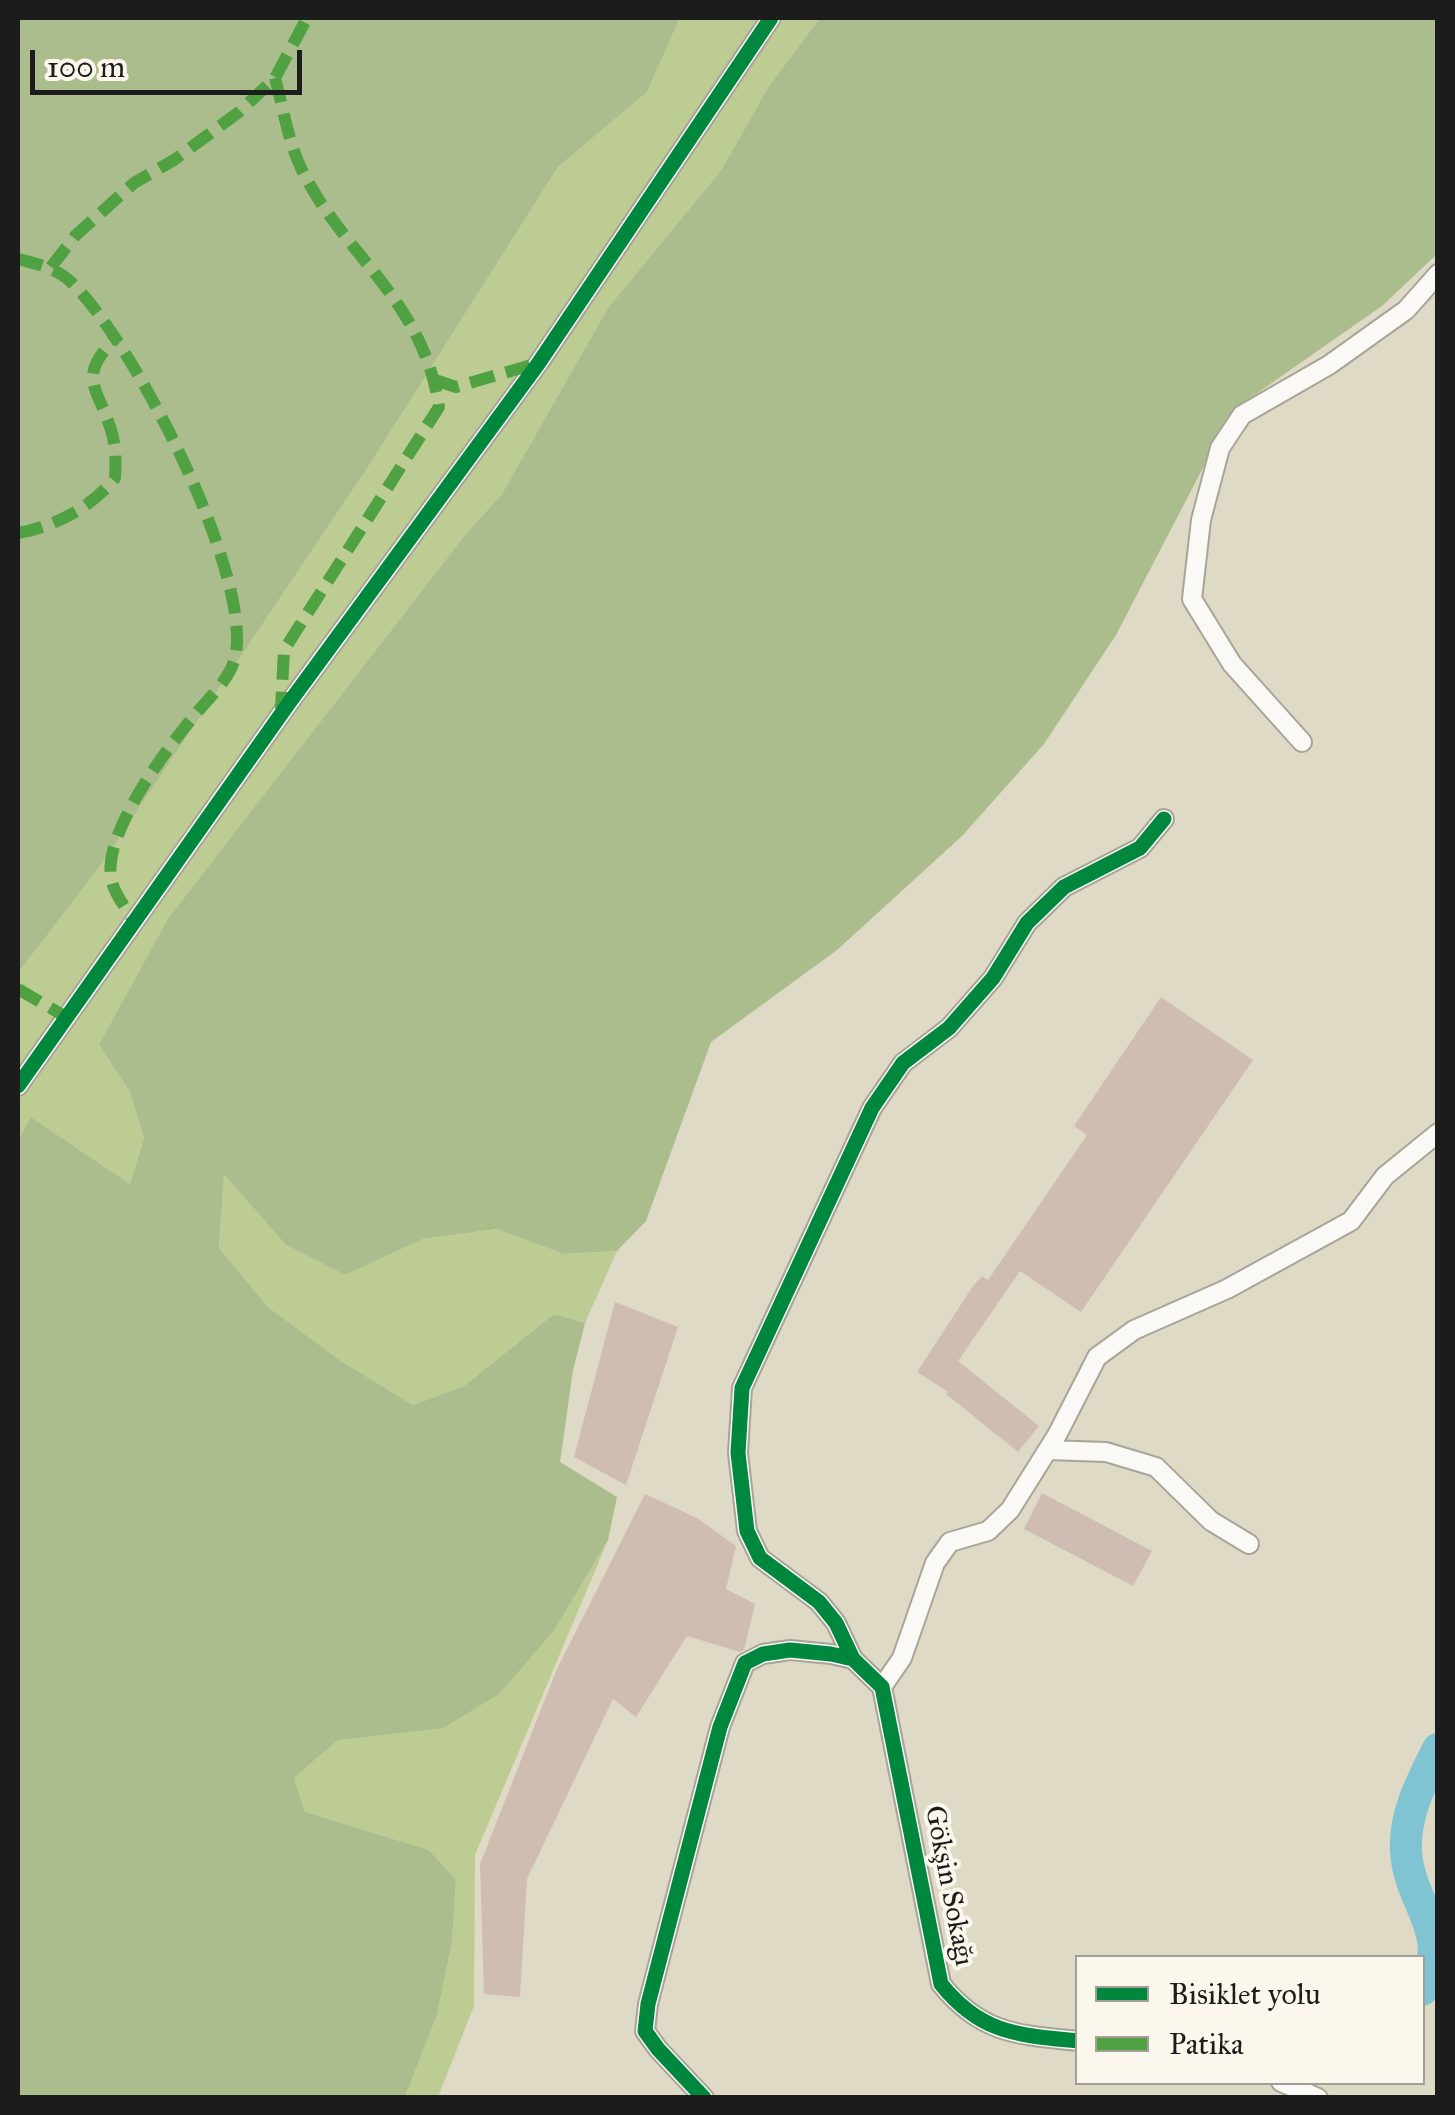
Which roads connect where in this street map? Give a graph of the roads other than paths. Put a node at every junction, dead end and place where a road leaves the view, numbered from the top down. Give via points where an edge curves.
1 (771, 18) edge
2 (1438, 274) edge
3 (1302, 742) dead end
4 (1164, 819) dead end
5 (18, 1086) edge
6 (1438, 1134) edge
7 (1048, 1450) junction
8 (1249, 1544) dead end
9 (853, 1659) junction
10 (882, 1687) junction
11 (1075, 2041) edge
12 (1288, 2085) edge
13 (704, 2098) edge
14 (1318, 2098) edge

1 - 5 street via 538,364
2 - 3 street via 1406,310 1329,365 1242,414 1220,448 1192,599 1232,664
4 - 9 street via 1140,848 1064,886 1027,922 993,978 949,1028 903,1063 872,1108 742,1388 738,1452 747,1530 760,1558 836,1622
6 - 7 street via 1385,1176 1350,1221 1228,1289 1134,1330 1097,1357
7 - 8 street via 1106,1452 1156,1468 1211,1520
7 - 10 street via 1010,1510 988,1531 950,1542 935,1562 902,1658
9 - 10 street
9 - 13 street via 790,1650 744,1663 720,1727 645,2030
10 - 11 street, Gökşin Sokağı via 941,1984 960,2008 987,2024 1023,2036
12 - 14 street

